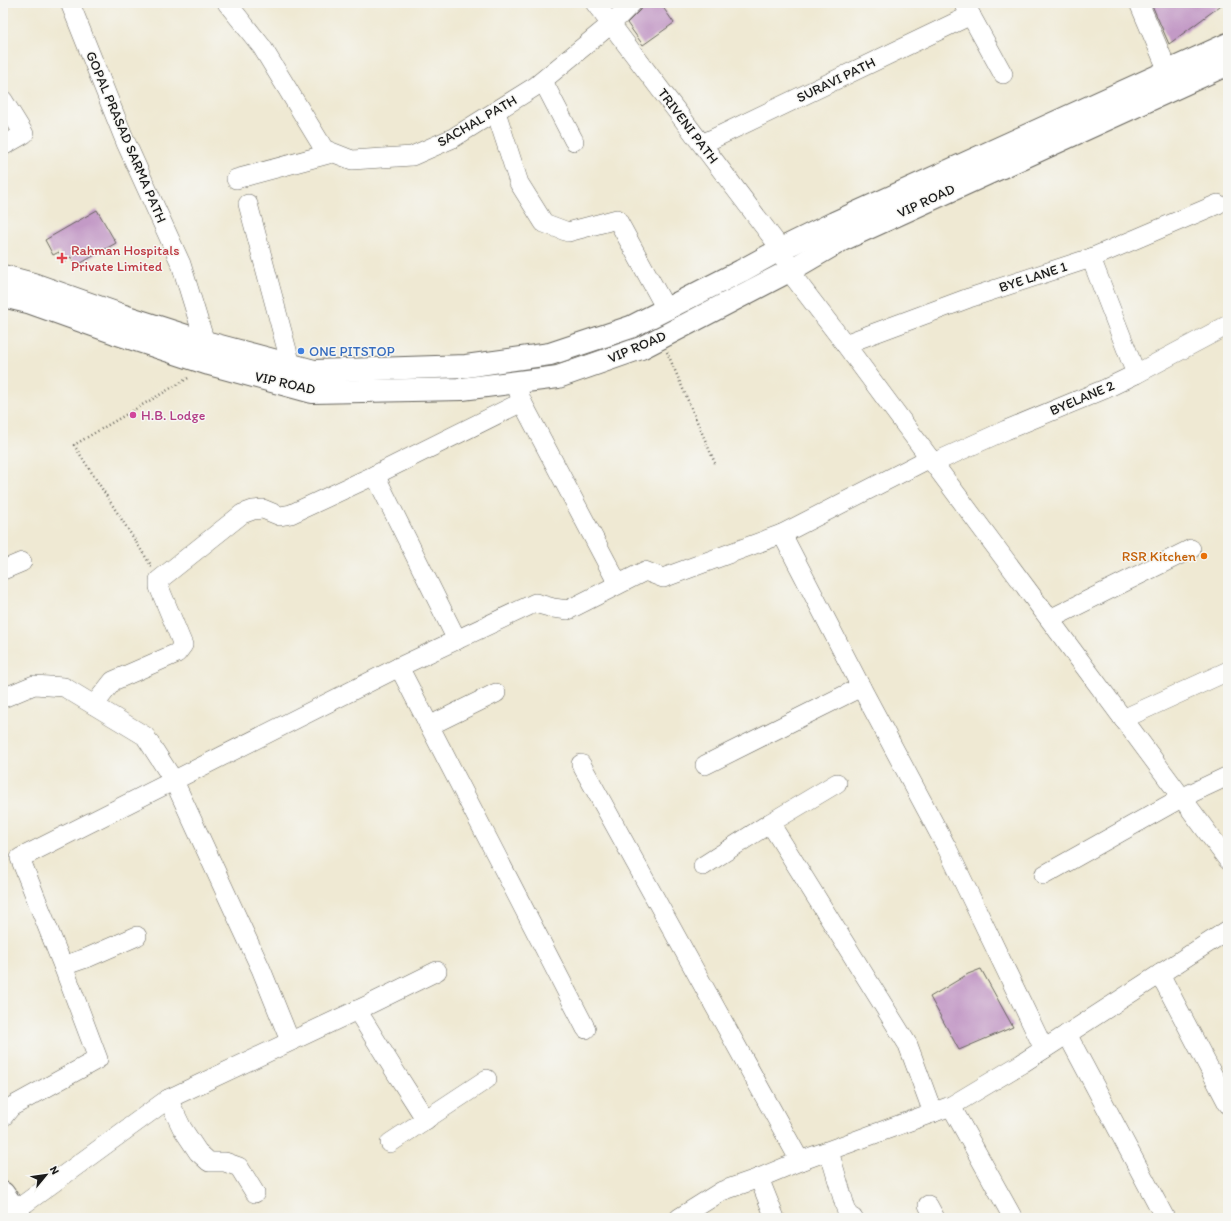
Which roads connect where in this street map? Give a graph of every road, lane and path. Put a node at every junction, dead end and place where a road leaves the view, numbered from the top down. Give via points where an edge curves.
1 (70, 3) edge
2 (228, 3) edge
3 (595, 3) edge
4 (632, 3) edge
5 (1139, 3) edge
6 (967, 9) edge
7 (611, 24) junction
8 (1228, 44) edge
9 (1228, 64) edge
10 (1168, 71) junction
11 (1003, 74) dead end
12 (542, 80) junction
13 (3, 100) edge
14 (496, 112) junction
15 (574, 141) dead end
16 (702, 144) junction
17 (3, 146) edge
18 (332, 152) junction
19 (236, 179) dead end
20 (248, 204) dead end
21 (1218, 204) dead end
22 (781, 249) junction
23 (1091, 258) junction
24 (789, 271) junction
25 (3, 276) edge
26 (3, 296) edge
27 (666, 309) junction
28 (1228, 325) edge
29 (205, 342) junction
30 (845, 344) junction
31 (666, 350) dead end
32 (209, 364) junction
33 (291, 365) junction
34 (1136, 374) junction
35 (190, 377) dead end
36 (515, 382) junction
37 (522, 402) junction
38 (931, 460) junction
39 (715, 463) dead end
40 (375, 475) junction
41 (782, 534) junction
42 (1191, 549) dead end
43 (22, 562) dead end
44 (3, 570) edge
45 (159, 580) junction
46 (618, 584) junction
47 (1050, 619) junction
48 (457, 640) junction
49 (399, 668) junction
50 (1228, 671) edge
51 (861, 687) junction
52 (496, 693) dead end
53 (3, 698) edge
54 (94, 705) junction
55 (1123, 719) junction
56 (429, 726) junction
57 (581, 764) dead end
58 (705, 765) dead end
59 (1228, 776) edge
60 (174, 781) junction
61 (837, 783) dead end
62 (1181, 798) junction
63 (770, 823) junction
64 (1228, 860) edge
65 (703, 866) dead end
66 (1044, 875) dead end
67 (1228, 930) edge
68 (137, 936) dead end
69 (63, 966) junction
70 (437, 971) dead end
71 (1160, 974) junction
72 (357, 1010) junction
73 (586, 1029) dead end
74 (1067, 1034) junction
75 (290, 1041) junction
76 (1044, 1049) junction
77 (487, 1079) dead end
78 (168, 1099) junction
79 (1228, 1104) edge
80 (950, 1106) junction
81 (933, 1114) junction
82 (3, 1117) edge
83 (426, 1120) junction
84 (390, 1143) dead end
85 (829, 1151) junction
86 (800, 1161) junction
87 (759, 1178) junction
88 (3, 1193) edge
89 (255, 1193) dead end
90 (11, 1215) edge
91 (679, 1218) edge
92 (775, 1218) edge
93 (853, 1218) edge
94 (1013, 1218) edge
95 (1165, 1218) edge

1 - 29 street, GOPAL PRASAD SARMA PATH via 126,143 181,264
2 - 18 street, SACHAL PATH via 262,47 324,149
3 - 7 street, TRIVENI PATH
4 - 7 street, SACHAL PATH
5 - 10 street
6 - 11 street
6 - 16 street, SURAVI PATH
7 - 12 street, SACHAL PATH
7 - 16 street, TRIVENI PATH
8 - 10 main road, VIP ROAD
9 - 24 main road, VIP ROAD via 842,240
10 - 22 main road, VIP ROAD
12 - 14 street, SACHAL PATH
12 - 15 street
13 - 17 street via 24,134
14 - 18 street, SACHAL PATH via 453,138 412,156 352,160
14 - 27 street via 519,183 544,223 568,232 617,219
16 - 22 street, TRIVENI PATH
18 - 19 street
20 - 33 street
21 - 23 street, BYE LANE 1
22 - 24 street, TRIVENI PATH
22 - 27 main road, VIP ROAD
23 - 30 street, BYE LANE 1 via 969,298
23 - 34 street
24 - 30 street, TRIVENI PATH
24 - 36 main road, VIP ROAD via 641,348 558,377
25 - 29 main road, VIP ROAD
26 - 32 main road, VIP ROAD via 28,302
27 - 33 main road, VIP ROAD via 631,327 550,354 466,366 314,371
28 - 34 street, BYELANE 2
29 - 32 street, GOPAL PRASAD SARMA PATH
29 - 33 main road, VIP ROAD
30 - 38 street, TRIVENI PATH
31 - 39 path
32 - 36 main road, VIP ROAD via 312,392 462,389
34 - 38 street, BYELANE 2 via 1106,389
35 - 45 path via 74,445
36 - 37 street
37 - 40 street
37 - 46 street
38 - 41 street, BYELANE 2
38 - 47 street, TRIVENI PATH
40 - 45 street via 292,514 280,516 263,510 242,514
40 - 48 street
41 - 46 street, BYELANE 2 via 663,578 645,571
41 - 51 street
42 - 47 street
43 - 44 street
45 - 54 street via 159,587 183,645 177,653 113,681
46 - 48 street, BYELANE 2 via 568,610 535,603
47 - 55 street, TRIVENI PATH
48 - 49 street, BYELANE 2
49 - 56 street
49 - 60 street, BYELANE 2
50 - 55 street
51 - 58 street
51 - 76 street via 947,848
52 - 56 street
53 - 54 street via 34,685 64,687
54 - 60 street via 145,736
55 - 62 street, TRIVENI PATH
56 - 73 street
57 - 86 street
59 - 62 street
60 - 69 street, BYELANE 2 via 20,858
60 - 75 street via 261,969
61 - 63 street
62 - 64 street, TRIVENI PATH
62 - 66 street
63 - 65 street
63 - 81 street via 908,1045
67 - 71 street
68 - 69 street
69 - 82 street via 98,1059 11,1107
70 - 72 street
71 - 74 street
71 - 79 street
72 - 75 street
72 - 83 street
74 - 76 street
74 - 95 street
75 - 78 street
76 - 80 street
77 - 83 street
78 - 89 street via 182,1128 198,1152 209,1162 225,1162 239,1167
78 - 90 street
80 - 81 street
80 - 94 street
81 - 85 street
83 - 84 street
85 - 86 street
85 - 93 street via 848,1216
86 - 87 street
87 - 91 street via 722,1191
87 - 92 street
88 - 90 main road

